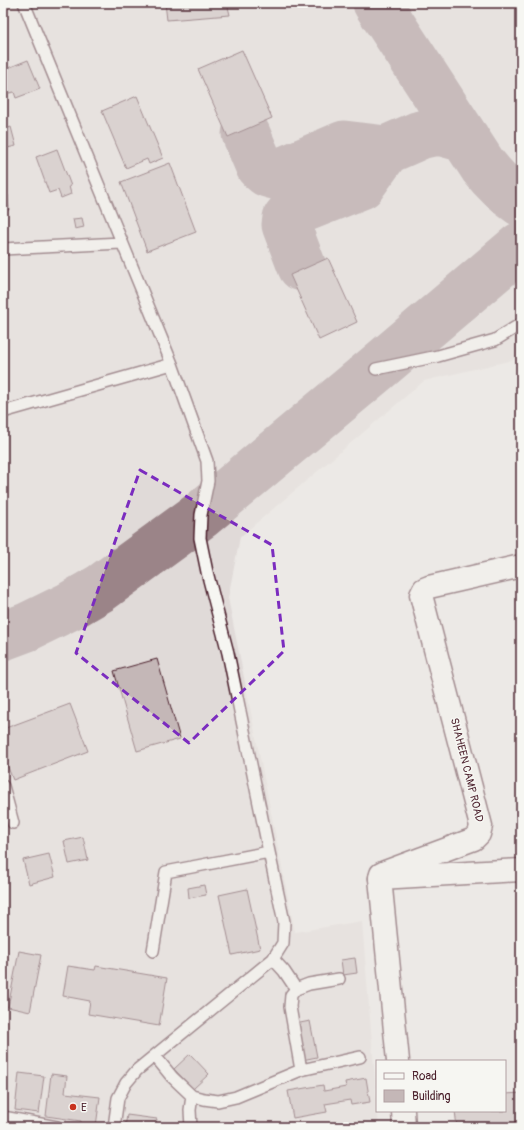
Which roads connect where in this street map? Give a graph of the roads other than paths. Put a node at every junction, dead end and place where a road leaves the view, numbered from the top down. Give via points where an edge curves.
1 (24, 3) edge
2 (121, 242) junction
3 (3, 249) edge
4 (521, 324) edge
5 (172, 364) junction
6 (376, 369) dead end
7 (3, 412) edge
8 (520, 568) edge
9 (3, 786) edge
10 (13, 823) dead end
11 (268, 852) junction
12 (521, 870) edge
13 (380, 878) junction
14 (153, 951) dead end
15 (273, 959) junction
16 (339, 979) dead end
17 (296, 989) junction
18 (155, 1056) junction
19 (360, 1057) dead end
20 (398, 1060) edge
21 (301, 1070) junction
22 (192, 1096) junction
23 (403, 1112) edge
24 (3, 1117) edge
25 (57, 1127) edge
26 (114, 1127) edge
27 (191, 1127) edge
28 (404, 1127) edge

1 - 2 lane
2 - 3 lane
2 - 5 lane
4 - 6 lane via 495,340 438,356
5 - 7 lane
5 - 11 lane via 207,461 208,481 201,515 200,538 206,572 228,653
8 - 13 street, SHAHEEN CAMP ROAD via 429,587 424,589 421,595 481,826 479,834 474,839 385,872
9 - 10 lane
11 - 14 lane via 166,872
11 - 15 lane via 284,922 283,943
12 - 13 street
13 - 20 street
15 - 17 lane
15 - 18 lane
16 - 17 lane
17 - 21 lane via 291,995 290,1007
18 - 22 lane
18 - 26 lane via 137,1070 126,1083 118,1098
19 - 21 lane
21 - 22 lane via 236,1097 218,1101
22 - 27 lane
23 - 28 street
24 - 25 lane

